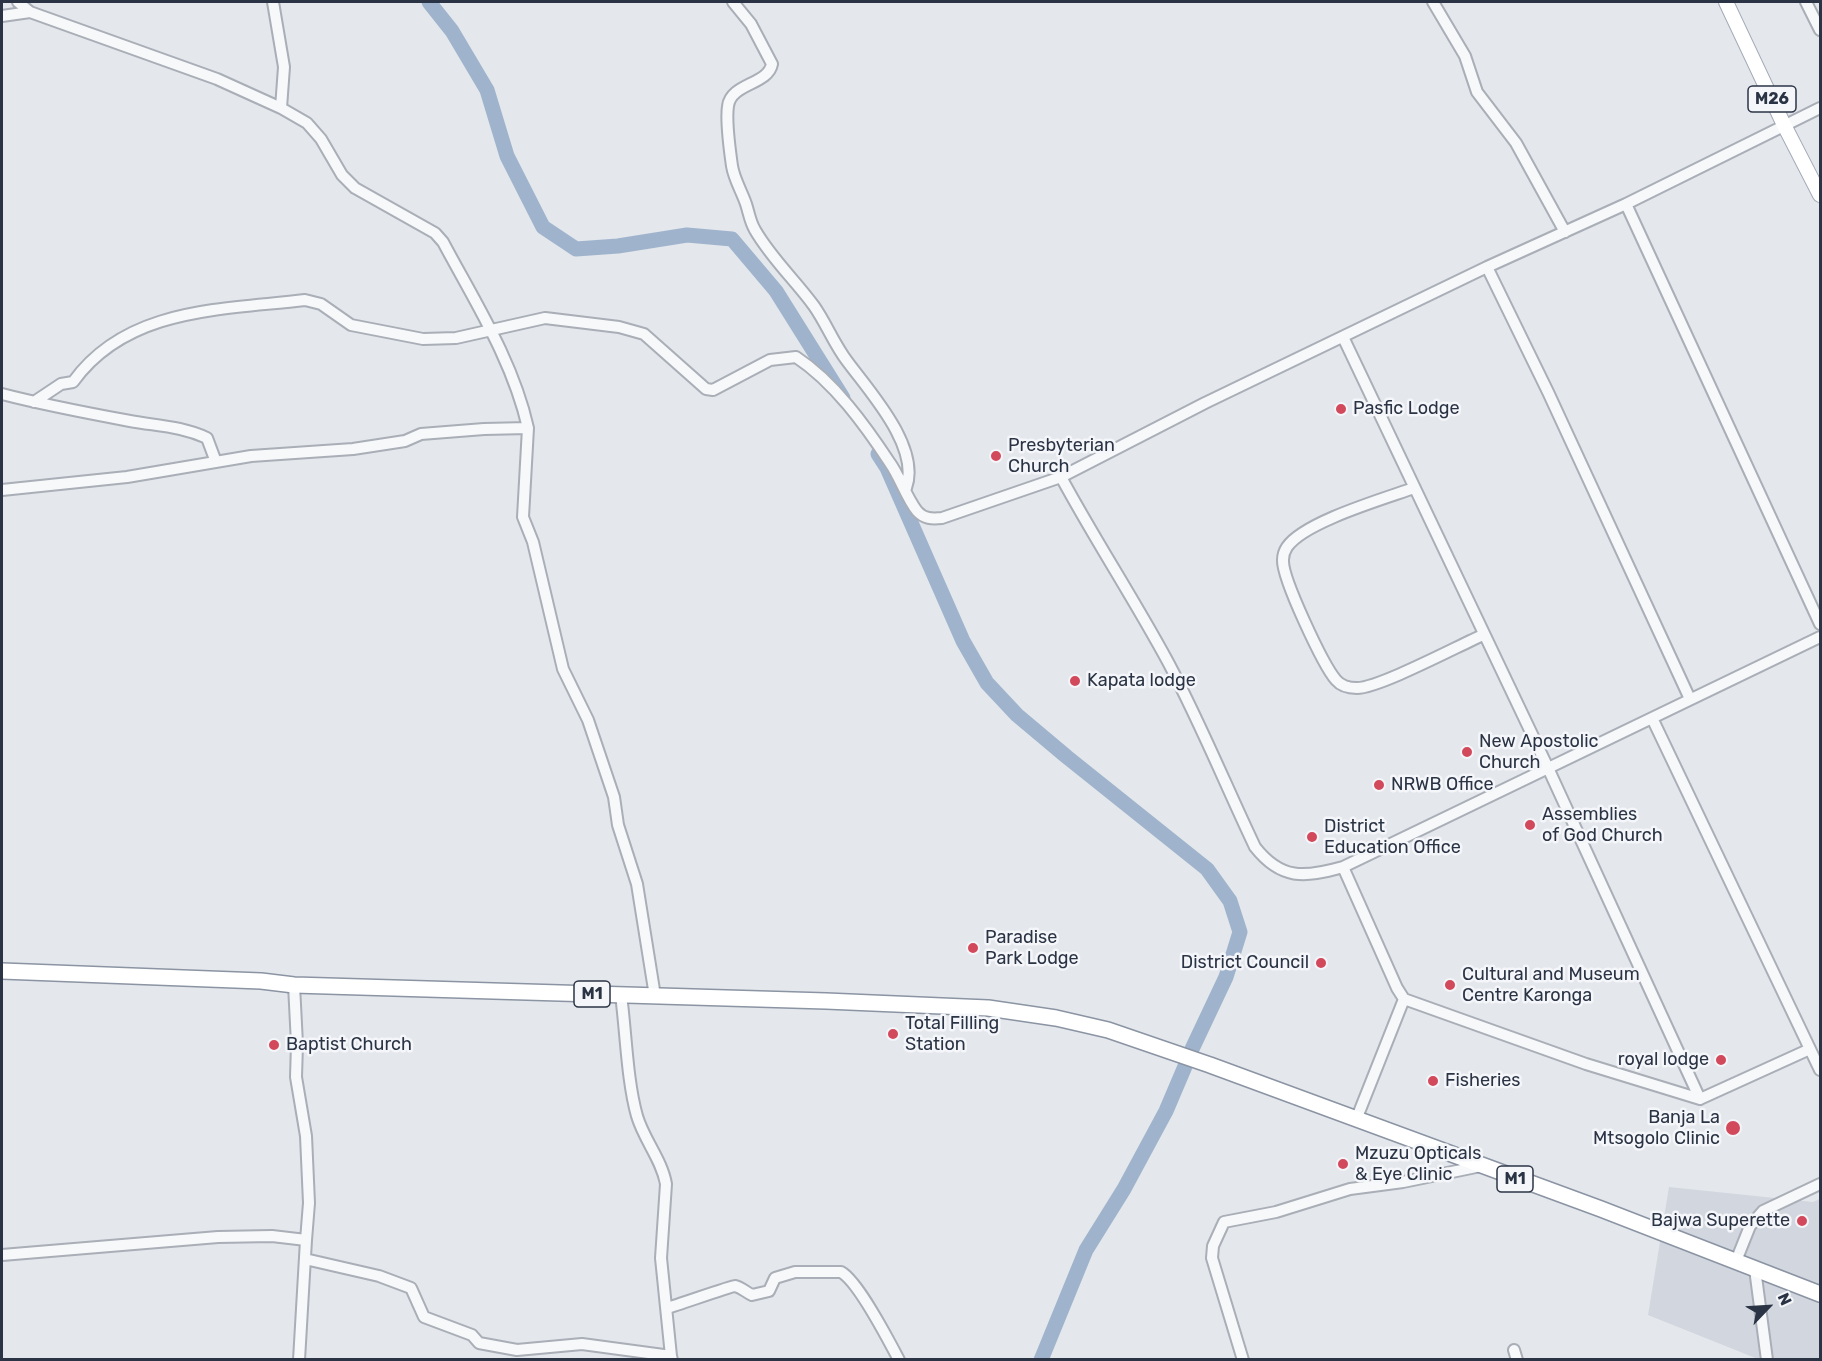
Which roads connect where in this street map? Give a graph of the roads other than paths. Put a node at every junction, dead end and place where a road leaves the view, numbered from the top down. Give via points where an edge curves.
1 (18, 2) edge
2 (273, 2) edge
3 (733, 2) edge
4 (1433, 2) edge
5 (1726, 2) edge
6 (1806, 2) edge
7 (30, 12) junction
8 (2, 16) edge
9 (1821, 30) edge
10 (281, 108) junction
11 (1821, 108) edge
12 (1784, 125) junction
13 (1821, 195) edge
14 (1626, 204) junction
15 (1565, 232) junction
16 (1487, 267) junction
17 (490, 328) junction
18 (1343, 337) junction
19 (2, 394) edge
20 (34, 402) junction
21 (528, 429) junction
22 (216, 462) junction
23 (1061, 477) junction
24 (906, 488) junction
25 (1414, 488) junction
26 (2, 490) edge
27 (1821, 624) edge
28 (1483, 635) junction
29 (1821, 637) edge
30 (1690, 699) junction
31 (1652, 718) junction
32 (1548, 768) junction
33 (1342, 867) junction
34 (2, 971) edge
35 (294, 985) junction
36 (621, 995) junction
37 (655, 996) junction
38 (1404, 999) junction
39 (1810, 1049) junction
40 (1821, 1070) edge
41 (1700, 1099) junction
42 (1356, 1120) junction
43 (1482, 1166) junction
44 (1821, 1184) edge
45 (306, 1240) junction
46 (2, 1254) edge
47 (305, 1259) junction
48 (1736, 1261) junction
49 (1755, 1269) junction
50 (1821, 1294) edge
51 (667, 1308) junction
52 (672, 1358) edge
53 (299, 1359) edge
54 (899, 1359) edge
55 (1243, 1359) edge
56 (1767, 1359) edge

1 - 7 street
2 - 10 street via 284,67
3 - 24 street via 751,24 772,64 764,75 738,91 728,105 736,180 756,232 813,305 839,350 887,416 909,468
4 - 15 street via 1465,56 1477,92 1515,143
5 - 12 main road, M26
6 - 9 street
7 - 8 street
7 - 10 street via 217,79
10 - 17 street via 307,123 342,176 355,188 435,233
11 - 12 street
12 - 13 main road, M26
12 - 14 street
14 - 15 street
14 - 27 street
15 - 16 street
16 - 18 street
16 - 30 street
17 - 20 street via 448,339 423,339 351,325 321,304 305,300 186,314 165,318 122,336 84,367 73,382 61,384
17 - 21 street via 514,381
17 - 24 street via 544,318 633,329 659,346 706,389 713,390 770,360 796,357 840,397
18 - 23 street
18 - 25 street
19 - 20 street
20 - 22 street via 145,424 171,425 208,440
21 - 22 street via 421,434 405,441 353,449
21 - 37 street via 523,517 533,542 563,669 588,720 614,797 618,825 637,884
22 - 26 street via 112,479
23 - 24 street via 933,519 917,510
23 - 33 street via 1169,664 1255,848 1267,863 1292,875
25 - 28 street
25 - 28 street via 1297,535 1282,561 1301,613 1329,668 1346,687 1359,688 1381,681
28 - 32 street
29 - 30 street
30 - 31 street
31 - 32 street
31 - 39 street
32 - 33 street
32 - 41 street
33 - 38 street
34 - 35 highway, M1
35 - 36 highway, M1
35 - 45 street via 296,1077 306,1136
36 - 37 highway, M1
36 - 51 street via 636,1112 666,1184 661,1258
37 - 42 highway, M1 via 988,1008 1056,1018 1108,1030 1176,1053
38 - 41 street via 1586,1064
38 - 42 street
39 - 40 street
39 - 41 street
42 - 43 highway, M1
43 - 48 highway, M1
43 - 55 street via 1350,1189 1276,1212 1224,1222 1212,1258
44 - 48 street via 1755,1218
45 - 46 street via 219,1237
45 - 47 street
47 - 52 street via 379,1276 411,1288 424,1317 472,1335 479,1343 518,1350 582,1344
47 - 53 street
48 - 49 highway, M1
49 - 50 highway, M1
49 - 56 street
51 - 52 street
51 - 54 street via 725,1287 736,1286 752,1295 769,1291 775,1278 795,1272 841,1272 849,1278

